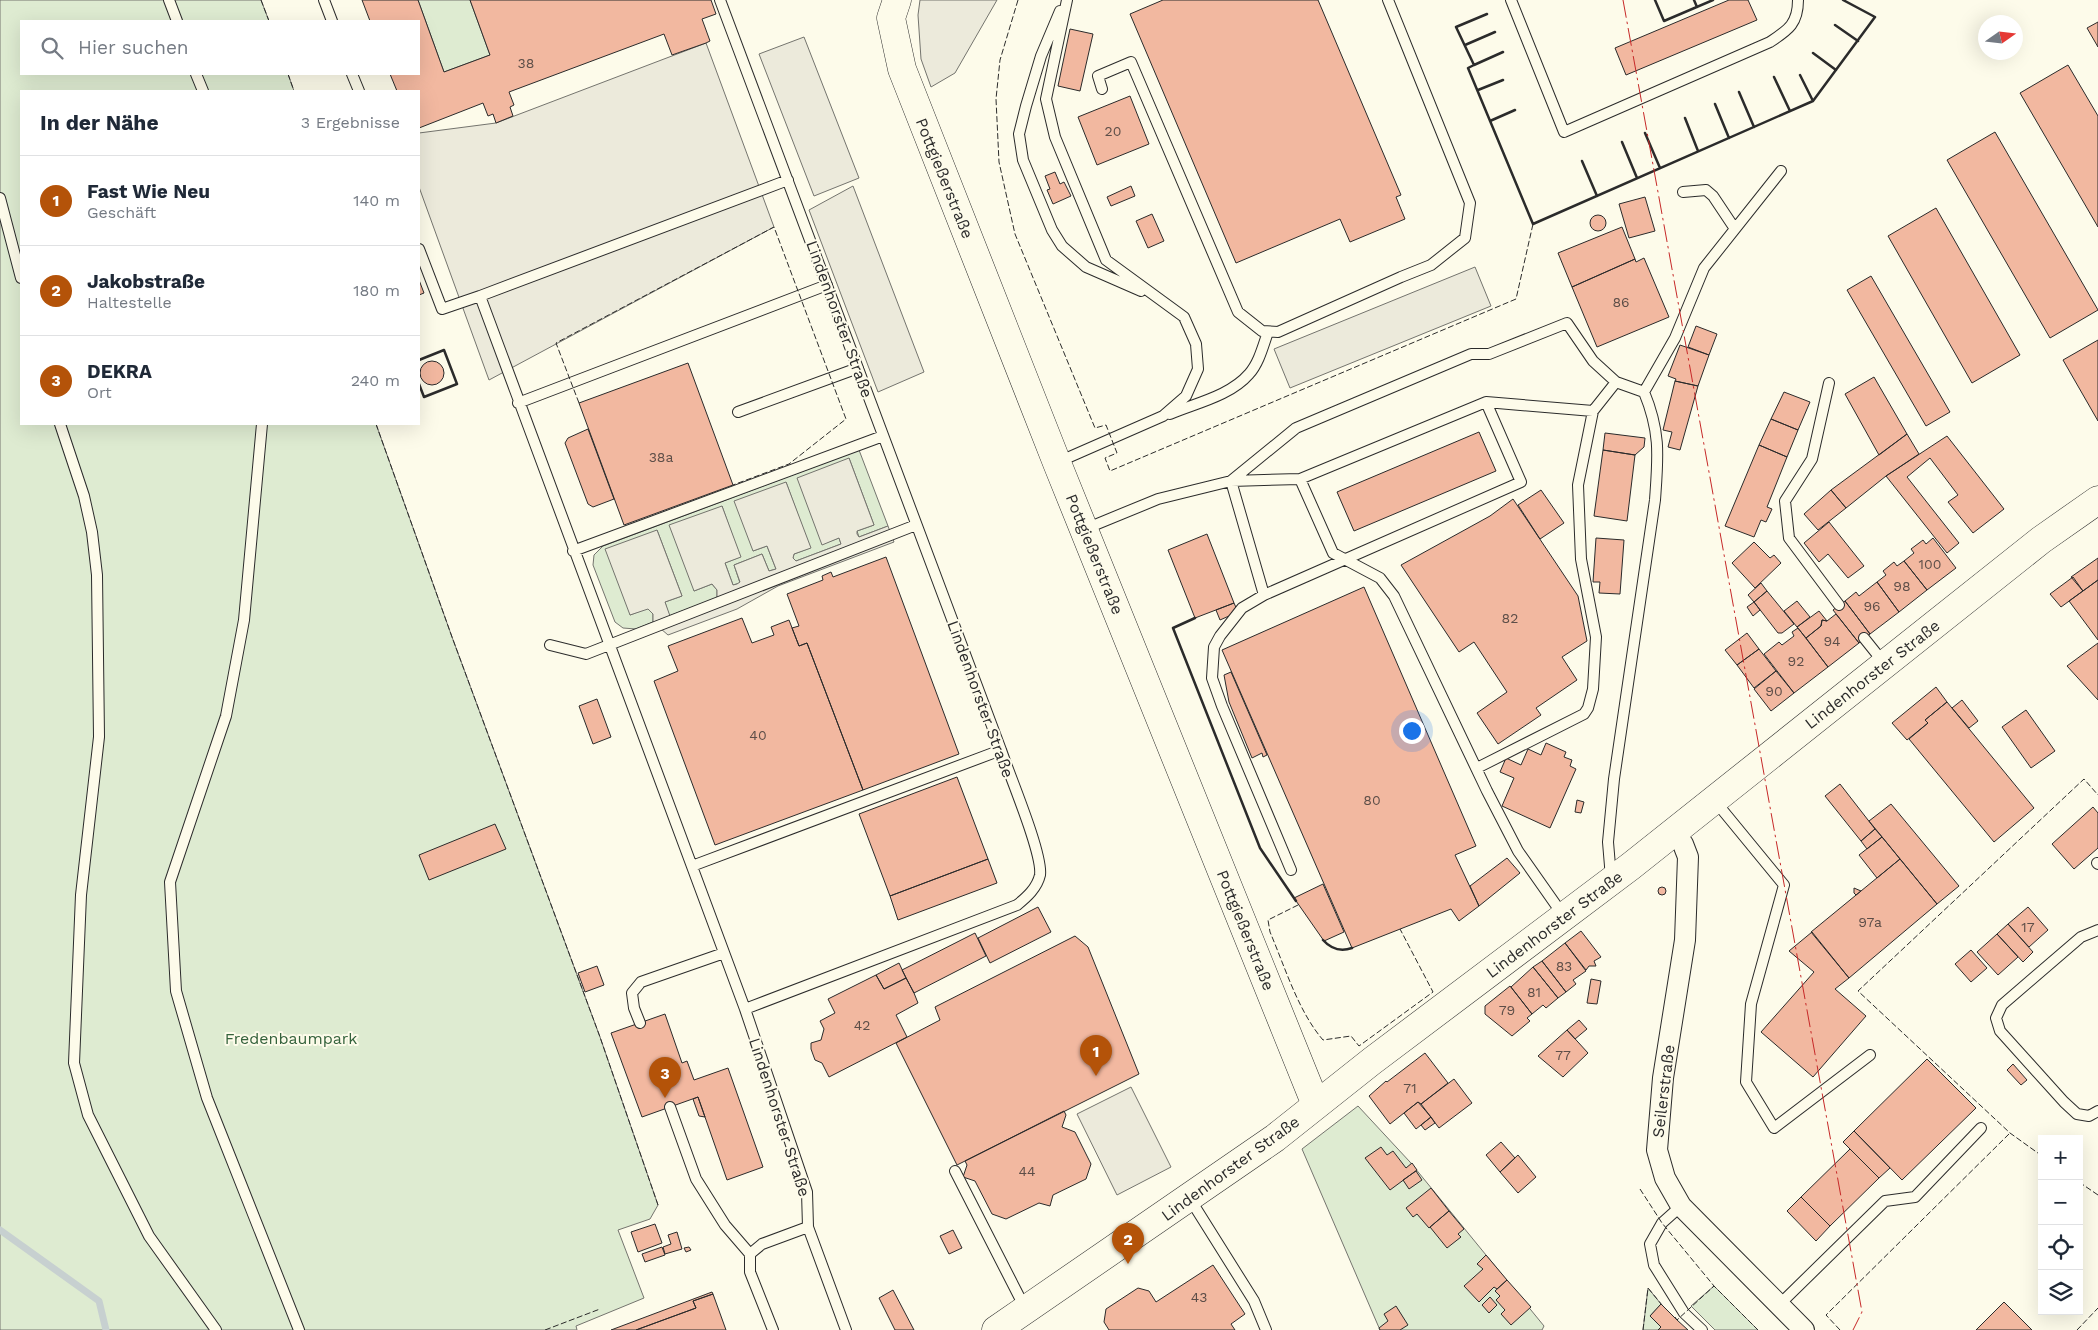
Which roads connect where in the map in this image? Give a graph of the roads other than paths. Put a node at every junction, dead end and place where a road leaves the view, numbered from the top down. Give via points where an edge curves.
1 (169, 0) edge
2 (324, 0) edge
3 (720, 0) edge
4 (897, 0) edge
5 (1066, 0) edge
6 (1388, 0) edge
7 (1511, 0) edge
8 (1798, 0) edge
9 (177, 20) edge
10 (332, 20) edge
11 (196, 75) edge
12 (352, 75) edge
13 (1102, 89) dead end
14 (202, 90) edge
15 (359, 90) edge
16 (1781, 171) dead end
17 (788, 180) junction
18 (1683, 192) dead end
19 (0, 198) edge
20 (1735, 229) junction
21 (420, 252) edge
22 (20, 274) edge
23 (827, 285) junction
24 (480, 296) junction
25 (1158, 299) junction
26 (1268, 332) junction
27 (858, 368) junction
28 (1616, 382) junction
29 (1829, 383) dead end
30 (1644, 392) junction
31 (1486, 402) junction
32 (518, 403) junction
33 (1593, 411) junction
34 (738, 412) dead end
35 (1163, 416) junction
36 (60, 425) edge
37 (262, 425) edge
38 (884, 436) junction
39 (1057, 463) junction
40 (1300, 479) junction
41 (1231, 481) junction
42 (2098, 500) edge
43 (916, 525) junction
44 (1085, 529) junction
45 (574, 551) junction
46 (1345, 560) junction
47 (1264, 595) junction
48 (1839, 605) dead end
49 (1864, 638) dead end
50 (550, 645) dead end
51 (609, 646) junction
52 (1884, 664) junction
53 (1001, 750) junction
54 (1476, 768) junction
55 (1714, 800) junction
56 (1674, 832) junction
57 (692, 866) junction
58 (1291, 870) dead end
59 (1611, 881) junction
60 (1564, 916) junction
61 (2098, 930) edge
62 (724, 953) junction
63 (745, 1009) junction
64 (640, 1023) dead end
65 (1870, 1055) dead end
66 (1316, 1105) junction
67 (670, 1107) dead end
68 (2098, 1111) edge
69 (1981, 1128) dead end
70 (955, 1171) dead end
71 (1189, 1198) junction
72 (1681, 1206) junction
73 (808, 1227) junction
74 (750, 1254) junction
75 (1779, 1306) junction
76 (1026, 1309) junction
77 (216, 1330) edge
78 (299, 1330) edge
79 (773, 1330) edge
80 (846, 1330) edge
81 (996, 1330) edge
82 (1266, 1330) edge
83 (1702, 1330) edge
84 (1804, 1330) edge

1 - 9 lane
2 - 10 lane
3 - 17 lane, Lindenhorster Straße
4 - 39 street, Pottgießerstraße via 891,18 902,69
5 - 25 lane via 1046,99 1054,137 1106,260
5 - 25 lane via 1041,56 1026,106 1019,134 1023,160 1062,246 1086,267
6 - 26 lane via 1470,203 1465,238 1432,265 1278,332
7 - 8 lane via 1564,132 1770,42 1790,29 1798,11
11 - 14 lane
12 - 15 lane
13 - 26 lane via 1098,76 1131,62 1238,312 1262,332
16 - 20 lane
17 - 23 lane, Lindenhorster Straße
17 - 24 lane
18 - 20 lane via 1706,190
19 - 22 lane
20 - 30 lane via 1704,268 1675,338
21 - 24 lane via 442,309
23 - 27 lane, Lindenhorster Straße
23 - 32 lane
24 - 32 lane, Lindenhorster Straße
25 - 35 lane via 1184,317 1196,344 1198,369 1186,396
26 - 35 lane via 1250,374 1231,390
27 - 34 lane
27 - 38 lane, Lindenhorster Straße
28 - 30 lane
28 - 33 lane
28 - 41 lane via 1592,362 1567,323 1489,354 1471,354 1296,428
29 - 48 lane via 1812,459 1784,502 1789,538
30 - 59 lane via 1659,444 1658,465 1614,779 1608,842
31 - 33 lane
31 - 40 lane
31 - 46 lane via 1521,482
32 - 45 lane, Lindenhorster Straße
33 - 54 lane via 1578,485 1581,560 1596,637 1593,689 1588,708 1584,714
35 - 39 lane
36 - 77 lane via 84,496 97,575 98,737 81,895 74,1063 88,1115 149,1236
37 - 78 lane via 244,620 226,716 170,882 176,992 206,1098
38 - 43 lane, Lindenhorster Straße
38 - 45 lane
39 - 44 street, Pottgießerstraße
40 - 41 lane
40 - 46 lane via 1333,553
41 - 44 lane via 1158,499
41 - 47 lane
42 - 52 street, Lindenhorster Straße via 2041,540
43 - 51 lane
43 - 53 lane, Lindenhorster Straße
44 - 66 street, Pottgießerstraße
45 - 51 lane, Lindenhorster Straße
46 - 47 lane
46 - 54 lane via 1380,578 1394,596
47 - 58 lane via 1242,608 1220,636 1214,646 1212,678
49 - 52 lane
50 - 51 lane via 586,654
51 - 57 lane, Lindenhorster Straße
52 - 55 street, Lindenhorster Straße
53 - 57 lane
53 - 63 lane, Lindenhorster Straße via 1038,859 1040,875 1031,894 1017,905
54 - 60 lane via 1518,851
55 - 56 street, Lindenhorster Straße
55 - 65 lane via 1784,885 1751,1004 1746,1082 1774,1128
56 - 59 street, Lindenhorster Straße
56 - 72 street, Seilerstraße via 1688,857 1685,940 1663,1078 1657,1150 1665,1178
57 - 62 lane, Lindenhorster Straße
59 - 60 street, Lindenhorster Straße
60 - 66 street, Lindenhorster Straße
61 - 68 lane via 2081,937 2002,1006 1996,1018 2000,1030 2077,1114 2089,1116
62 - 63 lane, Lindenhorster Straße
62 - 64 lane via 641,982 632,992
63 - 73 lane, Lindenhorster Straße via 807,1192
66 - 71 street, Lindenhorster Straße
67 - 74 lane via 696,1178 725,1225
69 - 75 lane via 1914,1197 1885,1201
70 - 76 lane
71 - 76 street, Lindenhorster Straße
71 - 82 lane via 1254,1301
72 - 75 street, Seilerstraße
72 - 83 lane via 1662,1223 1650,1244 1654,1265 1684,1313
73 - 74 lane via 762,1244
73 - 80 lane, Lindenhorster Straße
74 - 79 lane via 750,1272
75 - 84 street, Seilerstraße
76 - 81 street, Lindenhorster Straße

